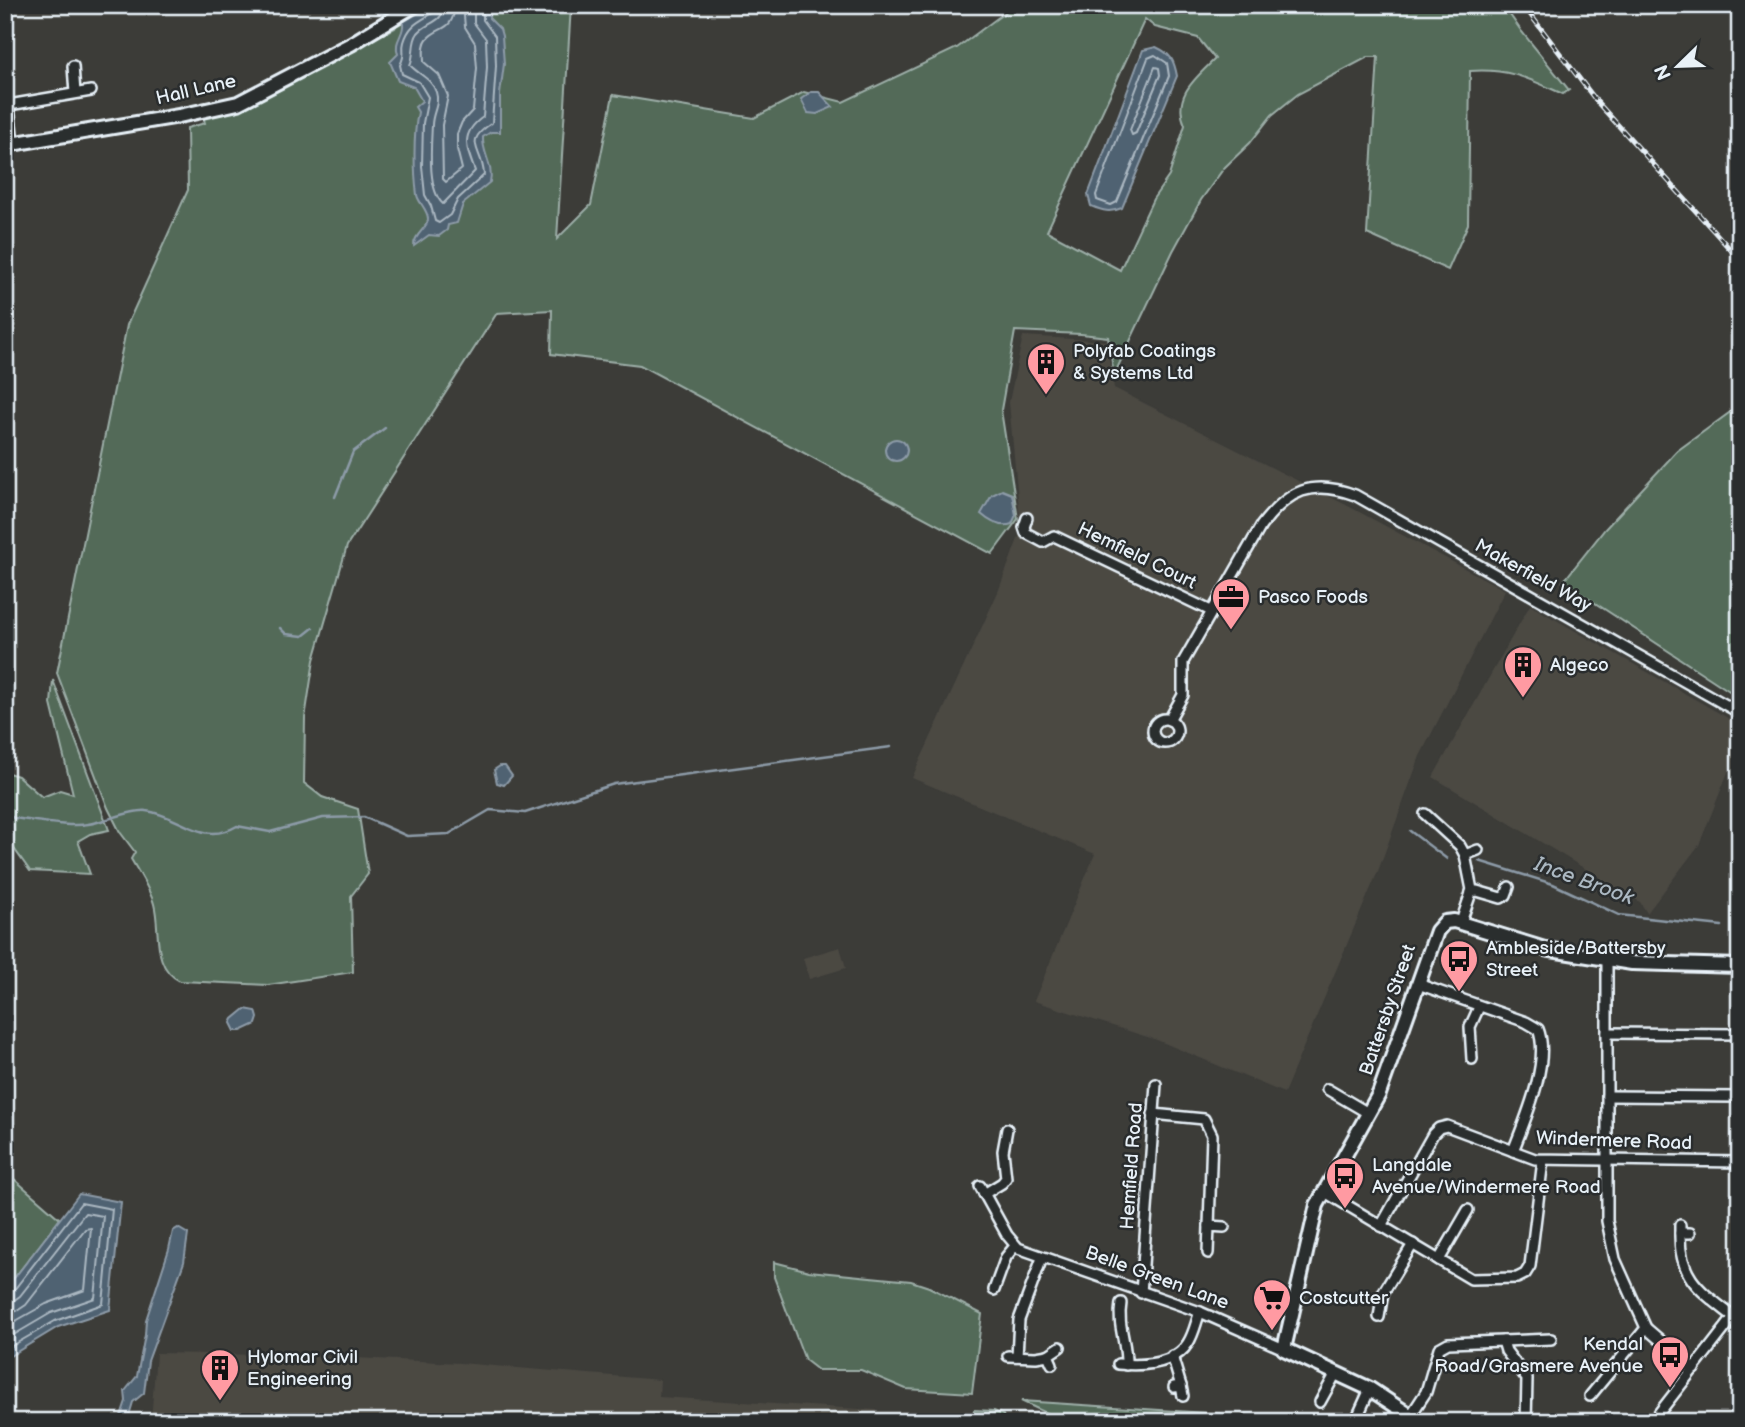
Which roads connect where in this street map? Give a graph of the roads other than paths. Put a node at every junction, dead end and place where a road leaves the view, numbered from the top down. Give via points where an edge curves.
1 (415, 5) edge
2 (73, 66) dead end
3 (91, 91) dead end
4 (75, 93) junction
5 (7, 104) edge
6 (9, 144) edge
7 (1027, 518) dead end
8 (1212, 611) junction
9 (1740, 713) edge
10 (1170, 720) dead end
11 (1425, 814) dead end
12 (1478, 850) dead end
13 (1465, 855) junction
14 (1508, 887) dead end
15 (1471, 892) junction
16 (1461, 922) junction
17 (1607, 959) junction
18 (1740, 966) edge
19 (1418, 984) junction
20 (1479, 1007) junction
21 (1607, 1033) junction
22 (1740, 1034) edge
23 (1472, 1059) dead end
24 (1156, 1084) dead end
25 (1327, 1089) dead end
26 (1607, 1096) junction
27 (1740, 1097) edge
28 (1368, 1112) junction
29 (1153, 1114) junction
30 (1006, 1129) dead end
31 (1513, 1151) junction
32 (1543, 1160) junction
33 (1606, 1161) junction
34 (1740, 1162) edge
35 (1323, 1191) junction
36 (1468, 1210) dead end
37 (1209, 1226) junction
38 (1381, 1226) junction
39 (1224, 1227) dead end
40 (1690, 1233) dead end
41 (1413, 1244) junction
42 (1015, 1246) junction
43 (1208, 1253) dead end
44 (1042, 1258) junction
45 (1439, 1260) junction
46 (994, 1290) dead end
47 (1141, 1293) junction
48 (1121, 1303) dead end
49 (1200, 1312) junction
50 (1737, 1313) edge
51 (1379, 1317) dead end
52 (1646, 1328) junction
53 (1551, 1339) dead end
54 (1503, 1341) junction
55 (1060, 1347) dead end
56 (1284, 1349) junction
57 (1172, 1356) junction
58 (1694, 1368) junction
59 (1336, 1373) junction
60 (1370, 1389) junction
61 (1179, 1390) dead end
62 (1590, 1396) dead end
63 (1320, 1402) dead end
64 (1740, 1417) edge
65 (1415, 1419) edge
66 (1354, 1422) edge
67 (1527, 1422) edge
68 (1652, 1422) edge
69 (1736, 1422) edge

1 - 6 street, Hall Lane via 238,103
2 - 4 street
3 - 4 street
4 - 5 street
5 - 6 street
7 - 8 street, Hemfield Court via 1026,534 1043,542 1054,536
8 - 9 street, Makerfield Way via 1273,510 1304,490 1340,489
8 - 10 street via 1184,662 1184,695
11 - 13 street
12 - 13 street
13 - 15 street
14 - 15 street via 1501,898
15 - 16 street
16 - 17 street via 1516,942
16 - 19 street, Battersby Street via 1445,922 1437,931
17 - 18 street
17 - 21 street
19 - 20 street
19 - 28 street, Battersby Street via 1379,1094
20 - 23 street via 1470,1027
20 - 31 street via 1526,1022 1538,1029 1541,1037 1537,1088
21 - 22 street
21 - 26 street
24 - 29 street, Hemfield Road
25 - 28 street, Battersby Street
26 - 27 street
26 - 33 street
28 - 35 street, Battersby Street
29 - 37 street via 1204,1119 1212,1135
29 - 47 street, Hemfield Road
30 - 42 street via 1006,1178 982,1190
31 - 32 street, Windermere Road
31 - 38 street, Windermere Road via 1451,1127 1439,1128
32 - 33 street, Windermere Road
32 - 45 street via 1530,1266 1525,1274 1477,1280
33 - 34 street, Windermere Road
33 - 52 street via 1615,1259
35 - 38 street
35 - 56 street, Battersby Street
36 - 45 street
37 - 39 street
37 - 43 street
38 - 41 street
40 - 50 street via 1680,1229 1682,1260 1691,1280
41 - 45 street
41 - 51 street via 1377,1304
42 - 44 street, Belle Green Lane
42 - 46 street
44 - 47 street, Belle Green Lane
44 - 55 street via 1019,1321 1013,1356 1050,1359
47 - 49 street, Belle Green Lane
48 - 57 street via 1121,1334 1127,1349 1122,1364 1147,1365
49 - 56 street, Belle Green Lane
49 - 57 street via 1188,1343
50 - 58 street
52 - 58 street
52 - 62 street
53 - 54 street
54 - 65 street via 1448,1343 1439,1348
54 - 67 street via 1527,1379
56 - 59 street, Belle Green Lane
57 - 61 street
58 - 68 street
59 - 60 street, Belle Green Lane
59 - 63 street
60 - 65 street, Belle Green Lane
60 - 66 street
64 - 69 street

